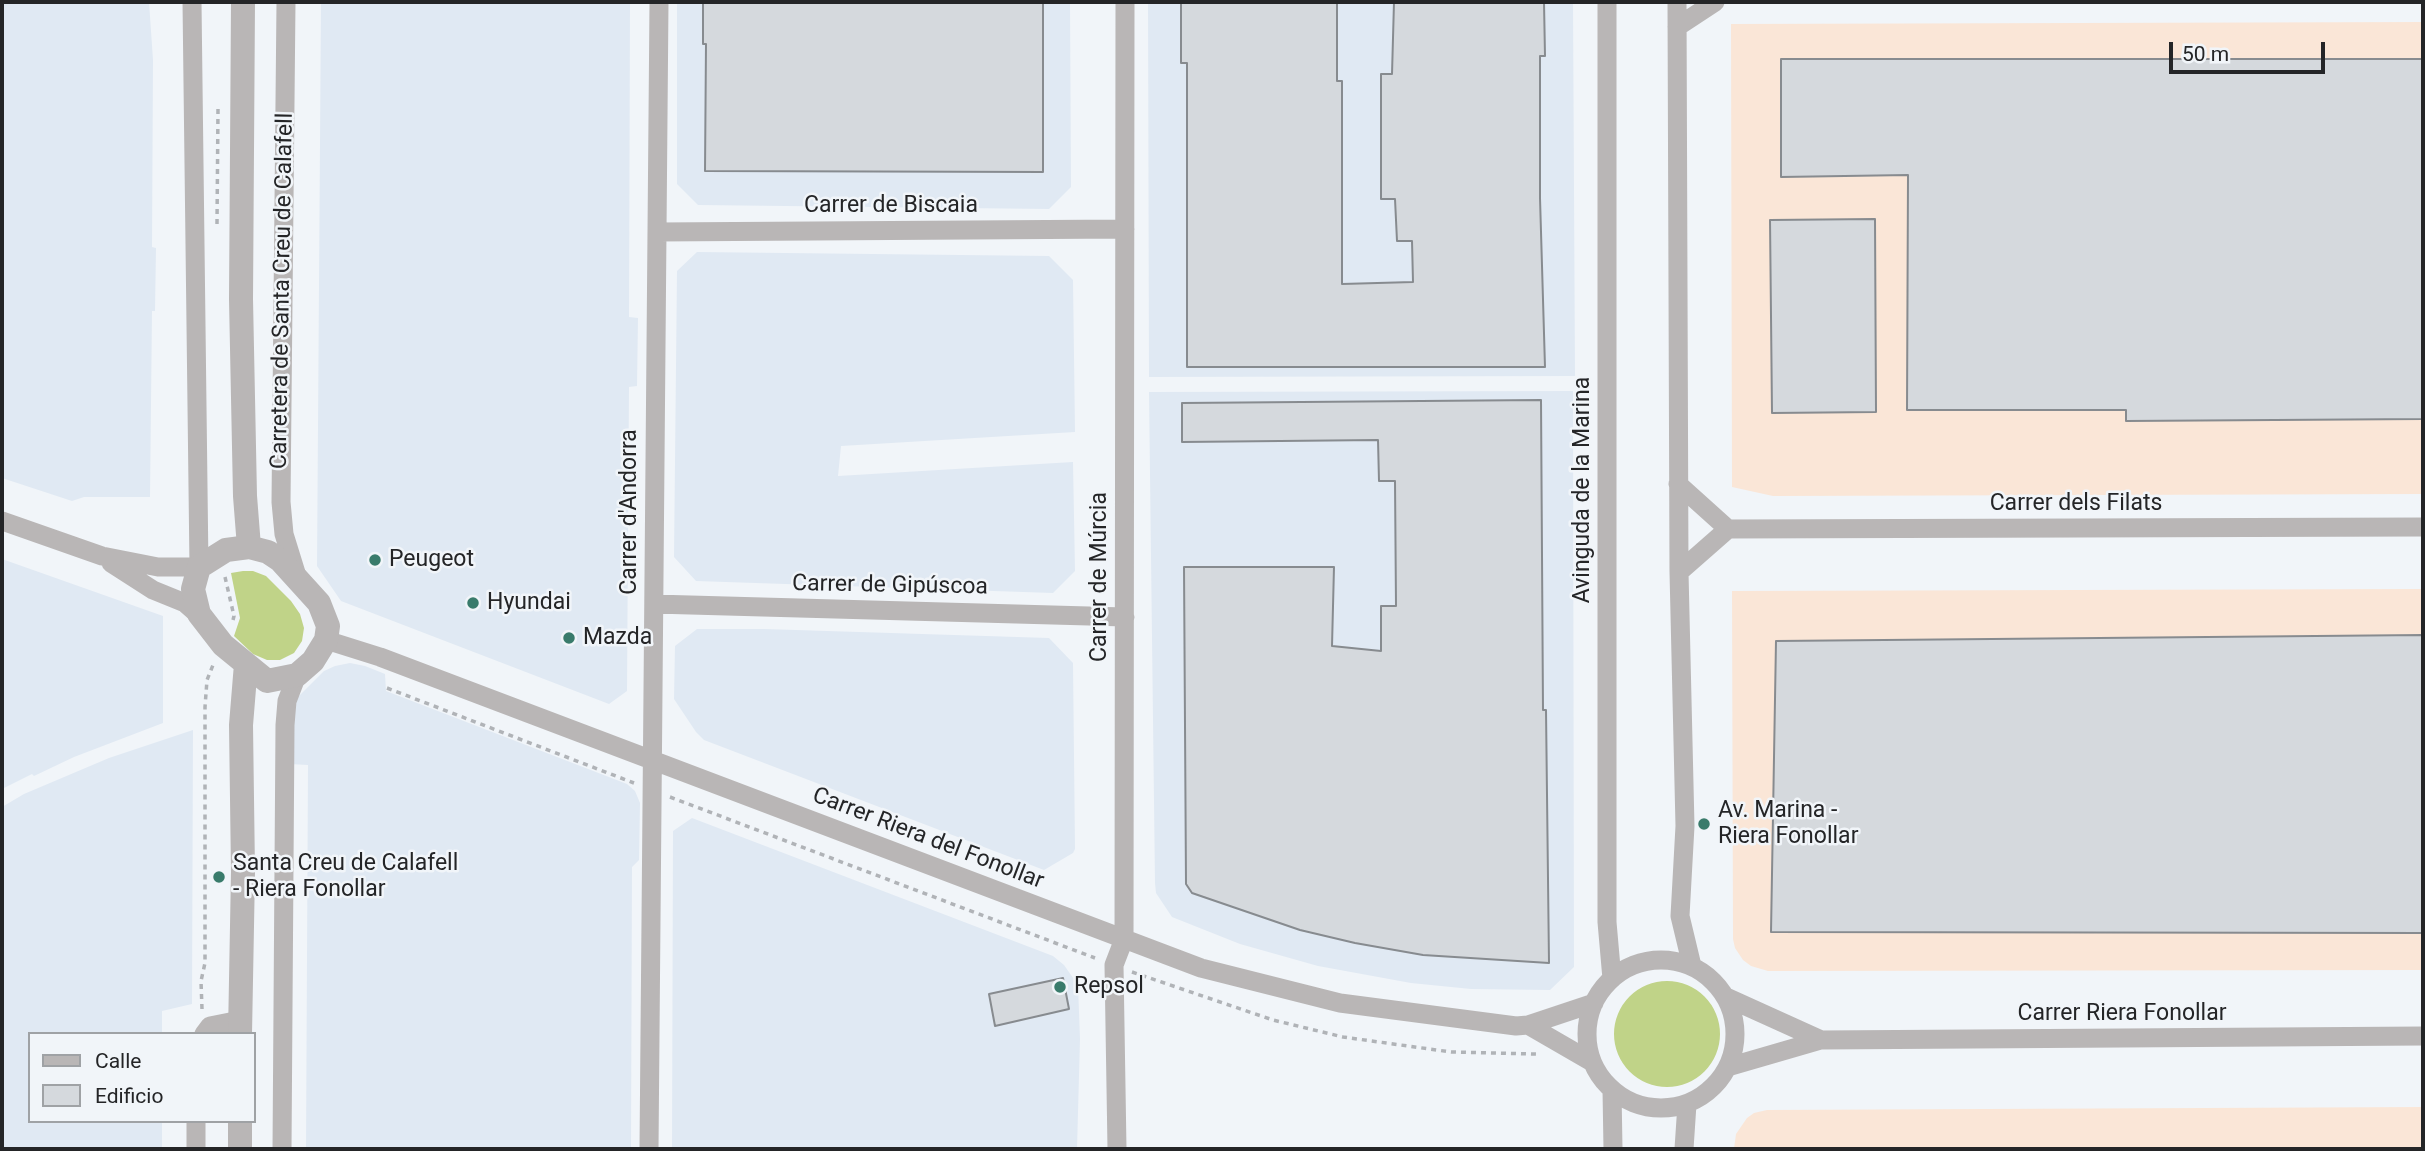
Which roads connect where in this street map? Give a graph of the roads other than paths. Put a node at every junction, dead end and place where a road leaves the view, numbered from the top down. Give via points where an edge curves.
1 (192, 2) edge
2 (243, 2) edge
3 (286, 2) edge
4 (659, 2) edge
5 (1125, 2) edge
6 (1607, 2) edge
7 (1677, 2) edge
8 (1714, 2) edge
9 (1677, 27) junction
10 (1125, 229) junction
11 (657, 232) junction
12 (1678, 484) junction
13 (2, 521) edge
14 (2423, 527) edge
15 (1728, 529) junction
16 (249, 547) junction
17 (102, 556) junction
18 (199, 567) junction
19 (1679, 572) junction
20 (297, 578) junction
21 (654, 604) junction
22 (201, 617) junction
23 (1125, 617) junction
24 (326, 640) junction
25 (246, 664) junction
26 (297, 675) junction
27 (652, 761) junction
28 (1124, 939) junction
29 (1692, 966) junction
30 (1612, 979) junction
31 (1726, 997) junction
32 (1594, 1003) junction
33 (1528, 1026) junction
34 (240, 1027) edge
35 (206, 1032) edge
36 (2423, 1036) edge
37 (1821, 1040) junction
38 (1592, 1062) junction
39 (1728, 1067) junction
40 (1612, 1090) junction
41 (1687, 1104) junction
42 (196, 1123) edge
43 (240, 1123) edge
44 (196, 1149) edge
45 (240, 1149) edge
46 (282, 1149) edge
47 (649, 1149) edge
48 (1117, 1149) edge
49 (1613, 1149) edge
50 (1684, 1149) edge

1 - 18 street
2 - 16 street, Carretera de Santa Creu de Calafell via 241,299
3 - 20 street, Carretera de Santa Creu de Calafell via 281,502 284,534
4 - 11 street, Carrer d'Andorra
5 - 10 street, Carrer de Múrcia
6 - 30 street, Avinguda de la Marina via 1607,922
7 - 9 street
8 - 9 street
9 - 12 street
10 - 11 street, Carrer de Biscaia
10 - 23 street, Carrer de Múrcia
11 - 21 street, Carrer d'Andorra
12 - 15 street
12 - 19 street
13 - 17 street
14 - 15 street, Carrer dels Filats
15 - 19 street
16 - 18 street via 226,550
16 - 20 street via 268,552
17 - 18 street via 158,567
17 - 22 street via 153,590 185,603
18 - 22 street via 193,589
19 - 29 street via 1685,826 1680,916
20 - 24 street via 319,604 328,626
21 - 23 street, Carrer de Gipúscoa
21 - 27 street, Carrer d'Andorra
22 - 25 street via 216,638
23 - 28 street, Carrer de Múrcia
24 - 26 street
24 - 27 street, Carrer Riera del Fonollar
25 - 26 street via 267,681
25 - 34 street via 241,734
26 - 46 street via 287,701 285,726
27 - 28 street, Carrer Riera del Fonollar
27 - 47 street, Carrer d'Andorra
28 - 33 street, Carrer Riera del Fonollar via 1201,968 1340,1003
28 - 48 street, Carrer de Múrcia via 1114,965
29 - 30 street via 1650,961
29 - 31 street via 1715,982
30 - 32 street
31 - 37 street, Carrer Riera Fonollar
31 - 39 street via 1736,1031
32 - 33 street
32 - 38 street via 1587,1032
33 - 38 street
34 - 35 street via 210,1026
36 - 37 street, Carrer Riera Fonollar
37 - 39 street, Carrer Riera Fonollar
38 - 40 street
39 - 41 street via 1715,1086
40 - 41 street via 1648,1107
40 - 49 street
41 - 50 street
42 - 44 street
43 - 45 street

